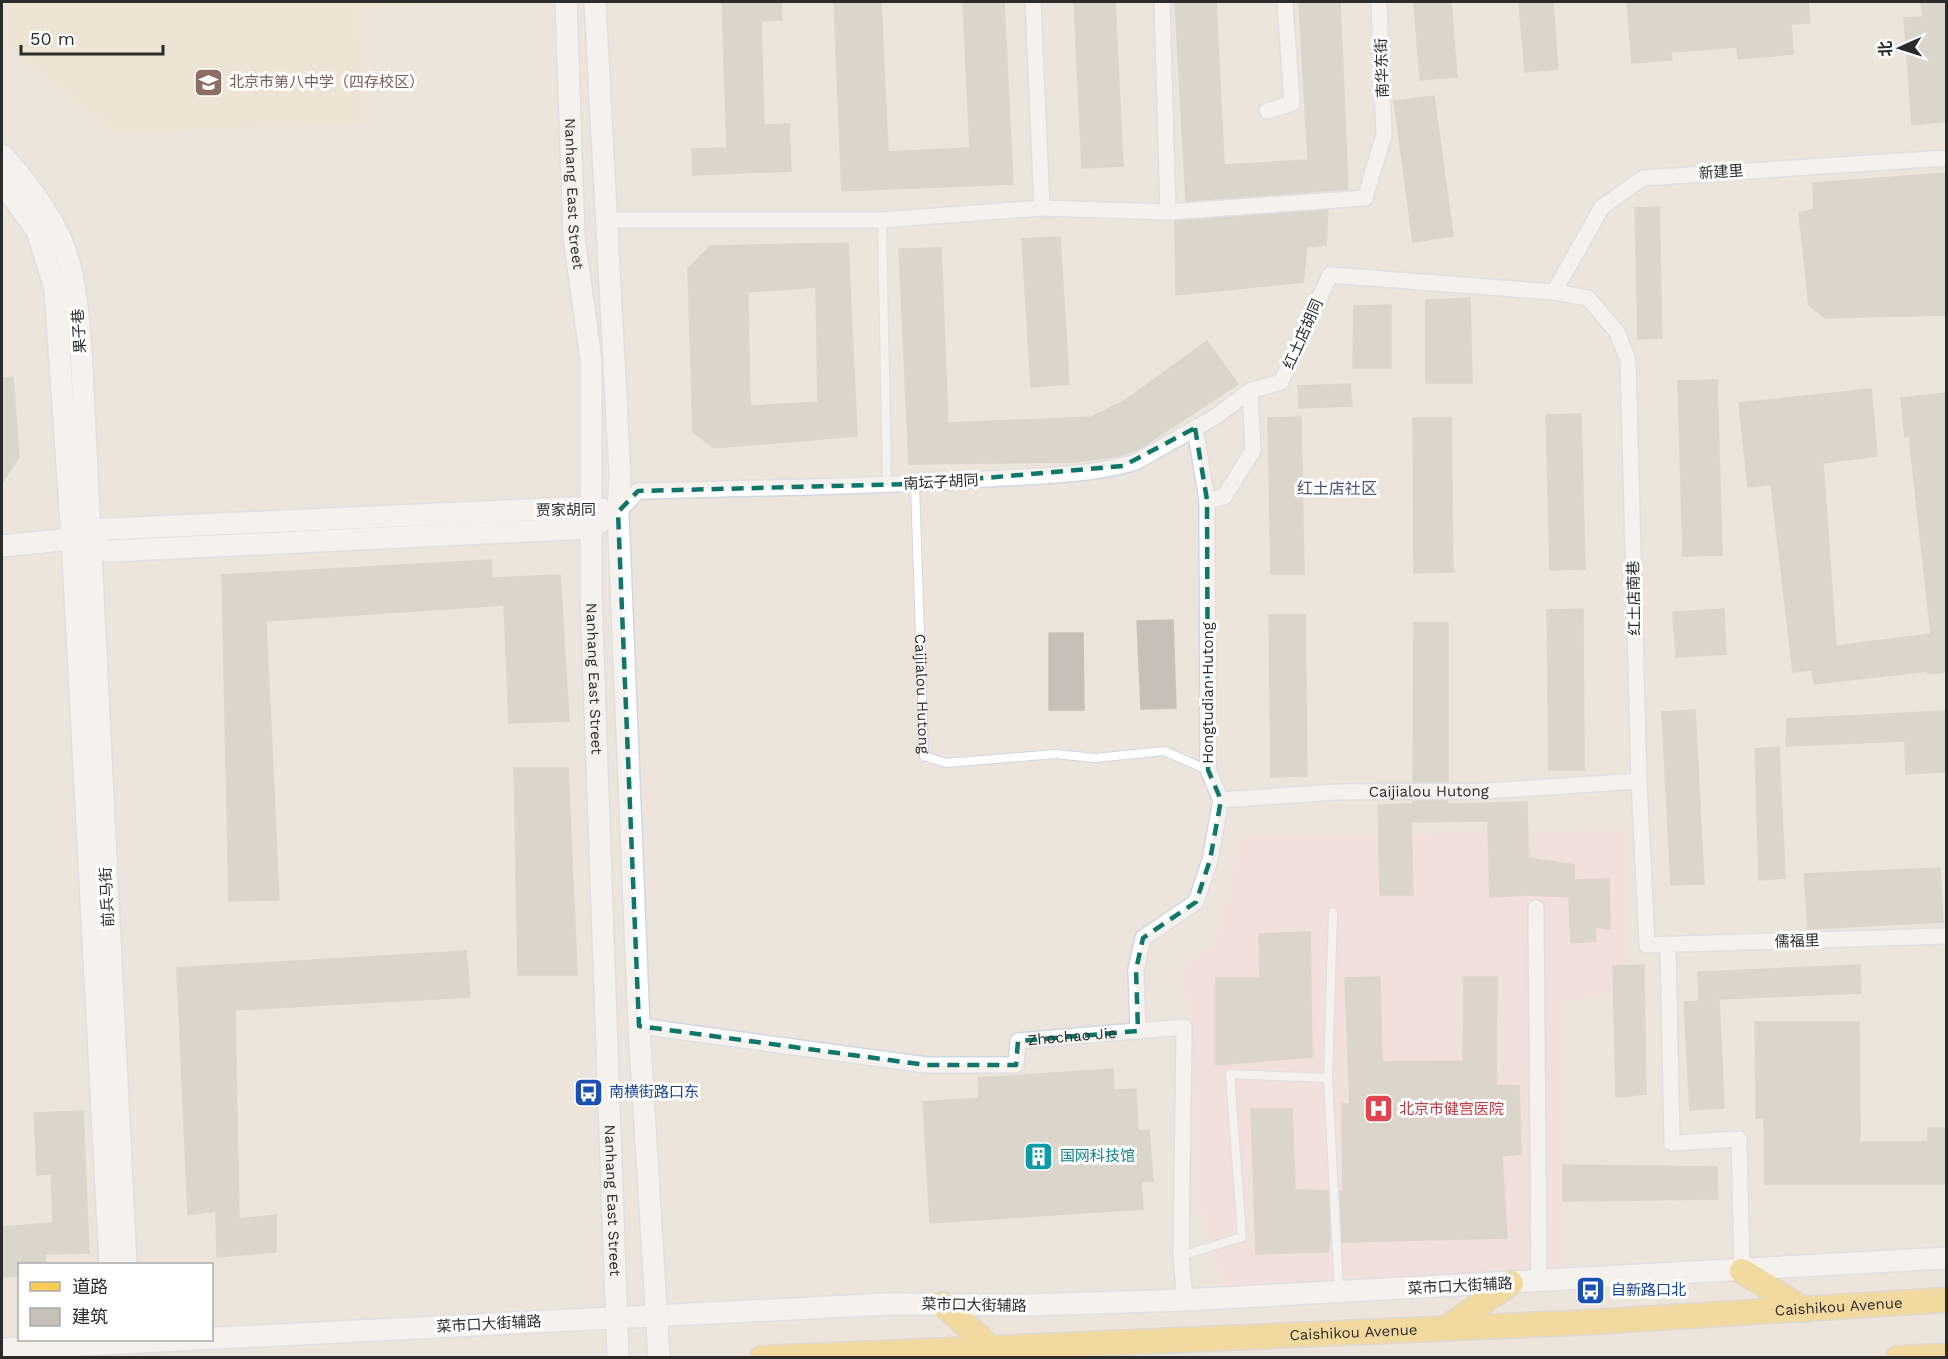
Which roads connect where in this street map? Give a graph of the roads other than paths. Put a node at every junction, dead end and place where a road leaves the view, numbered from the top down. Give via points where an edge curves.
1 (566, 2) edge
2 (595, 2) edge
3 (1033, 2) edge
4 (1162, 2) edge
5 (1285, 2) edge
6 (1379, 2) edge
7 (1267, 111) dead end
8 (2, 155) edge
9 (1947, 158) edge
10 (2, 182) edge
11 (1042, 208) junction
12 (1168, 212) junction
13 (606, 220) junction
14 (882, 220) junction
15 (1554, 292) junction
16 (1250, 391) junction
17 (1195, 428) junction
18 (887, 484) junction
19 (915, 484) junction
20 (1207, 500) junction
21 (590, 507) junction
22 (618, 512) junction
23 (590, 528) junction
24 (83, 539) junction
25 (2, 546) edge
26 (1208, 770) junction
27 (1639, 780) junction
28 (1221, 800) junction
29 (1536, 908) dead end
30 (1333, 912) dead end
31 (1947, 936) edge
32 (1647, 945) joint
33 (1668, 945) junction
34 (639, 1026) junction
35 (1138, 1031) junction
36 (1329, 1078) junction
37 (1181, 1256) junction
38 (1947, 1258) edge
39 (110, 1263) edge
40 (126, 1263) edge
41 (1742, 1271) junction
42 (1539, 1282) junction
43 (1511, 1284) junction
44 (1339, 1292) junction
45 (1185, 1300) junction
46 (1947, 1300) edge
47 (943, 1305) junction
48 (1805, 1310) junction
49 (657, 1314) junction
50 (618, 1317) junction
51 (1446, 1328) junction
52 (213, 1337) edge
53 (142, 1341) edge
54 (122, 1342) edge
55 (990, 1347) junction
56 (2, 1349) edge
57 (1947, 1356) edge
58 (618, 1358) edge
59 (659, 1358) edge
60 (762, 1358) edge
61 (1898, 1358) edge

1 - 21 street, Nanhang East Street via 574,237 591,360
2 - 13 street, Nanhang East Street
3 - 11 street
4 - 12 street
5 - 7 street via 1292,103
6 - 12 street, 南华东街 via 1384,135 1365,198
8 - 24 street, 果子巷 via 42,204 64,243 75,285 81,349
9 - 15 street, 新建里 via 1643,177 1602,207
10 - 24 street, 果子巷 via 37,231 55,289
11 - 12 street
11 - 14 street
13 - 14 street
13 - 22 street, Nanhang East Street via 620,475
14 - 18 lane
15 - 16 street, 红土店胡同 via 1330,275 1281,382
15 - 27 street, 红土店南巷 via 1588,298 1617,332 1628,360
16 - 17 street, 南坛子胡同
16 - 20 street via 1253,450 1224,497
17 - 19 street, 南坛子胡同 via 1122,466 1059,475
17 - 20 street
18 - 19 street, 南坛子胡同
18 - 22 street, 南坛子胡同 via 638,491
19 - 26 lane, Caijialou Hutong via 924,756 946,763 1056,754 1095,758 1164,751
20 - 26 street, Hongtudian Hutong
21 - 22 street, 贾家胡同
21 - 23 street, Nanhang East Street
21 - 24 street, 贾家胡同
22 - 23 street, 贾家胡同
22 - 34 street, Nanhang East Street
23 - 24 street, 贾家胡同 via 112,551
23 - 50 street, Nanhang East Street
24 - 25 street, 贾家胡同
24 - 39 street, 前兵马街
24 - 40 street, 前兵马街
26 - 28 street, Hongtudian Hutong
27 - 28 street, Caijialou Hutong via 1487,791 1336,792
27 - 32 street, 红土店南巷
28 - 35 street via 1210,860 1196,902 1143,938 1136,970
29 - 42 street
30 - 36 lane
31 - 33 street, 儒福里
32 - 33 street, 儒福里
33 - 41 street via 1672,1143 1739,1139
34 - 35 street, Zhochao Jie via 926,1065 1016,1065 1018,1041
34 - 49 street, Nanhang East Street
35 - 37 street, Zhochao Jie via 1184,1027
36 - 37 lane via 1230,1074 1242,1237
36 - 44 lane
37 - 45 street, Zhochao Jie
38 - 41 street, 菜市口大街辅路
41 - 42 street, 菜市口大街辅路
41 - 48 main road
42 - 43 street, 菜市口大街辅路
43 - 44 street, 菜市口大街辅路
43 - 51 main road
44 - 45 street, 菜市口大街辅路
45 - 47 street, 菜市口大街辅路
46 - 48 main road, Caishikou Avenue
47 - 49 street, 菜市口大街辅路
47 - 55 main road
48 - 51 main road, Caishikou Avenue
49 - 50 street, 菜市口大街辅路
49 - 59 street, Nanhang East Street
50 - 52 street, 菜市口大街辅路
50 - 58 street, Nanhang East Street
51 - 55 main road, Caishikou Avenue
53 - 54 street, 菜市口大街辅路
54 - 56 street, 菜市口大街辅路
55 - 60 main road, Caishikou Avenue
57 - 61 main road

